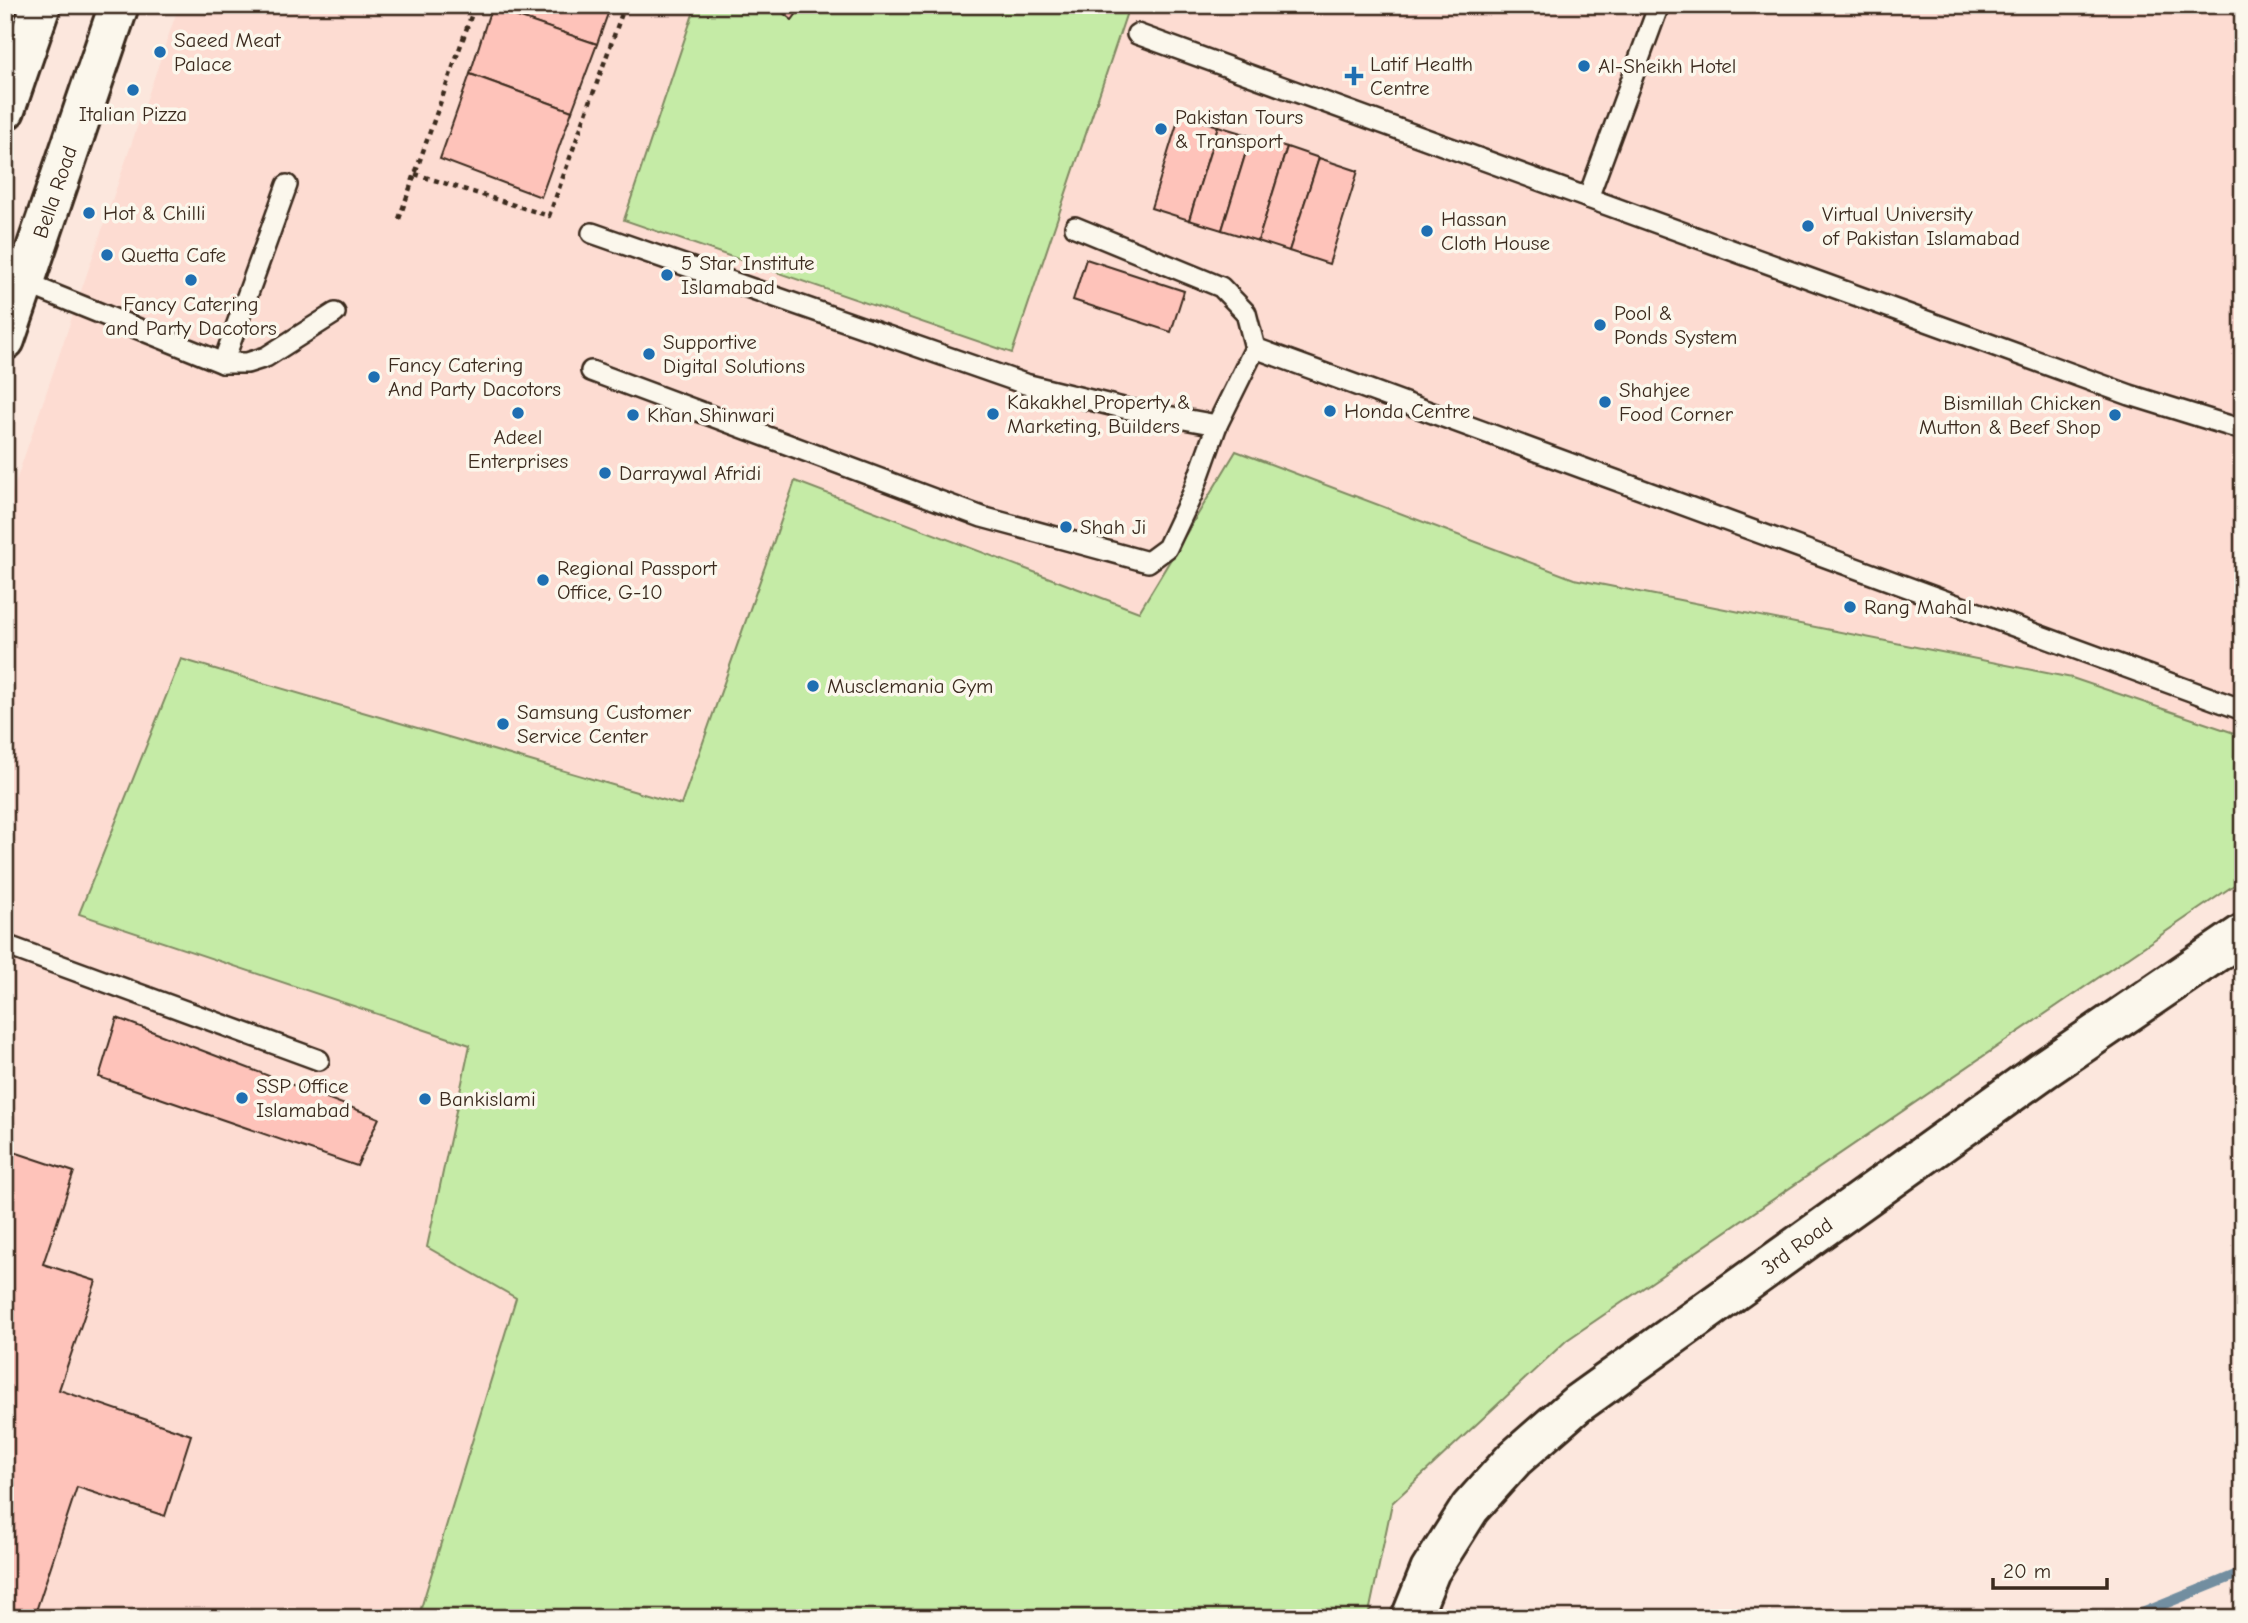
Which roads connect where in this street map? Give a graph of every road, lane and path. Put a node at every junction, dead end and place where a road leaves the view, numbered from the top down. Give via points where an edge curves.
1 (41, 5) edge
2 (119, 5) edge
3 (475, 5) edge
4 (625, 5) edge
5 (1659, 5) edge
6 (1137, 34) dead end
7 (5, 110) edge
8 (415, 174) junction
9 (288, 185) dead end
10 (1588, 198) junction
11 (399, 219) dead end
12 (1075, 227) dead end
13 (592, 233) dead end
14 (24, 283) junction
15 (335, 313) dead end
16 (5, 340) edge
17 (1255, 348) junction
18 (223, 363) junction
19 (590, 371) dead end
20 (1217, 425) junction
21 (2243, 430) edge
22 (2243, 710) edge
23 (2243, 934) edge
24 (5, 945) edge
25 (319, 1060) dead end
26 (1411, 1618) edge

1 - 7 street
2 - 14 street, Bella Road
3 - 8 path
4 - 8 path via 549,216
5 - 10 lane
6 - 10 lane
8 - 11 path
9 - 18 lane
10 - 21 lane via 2130,395
12 - 17 lane via 1221,286 1246,313
13 - 20 lane via 1025,384
14 - 16 street, Bella Road
14 - 18 lane
15 - 18 lane via 266,356 247,363
17 - 20 lane
17 - 22 lane
19 - 20 lane via 982,517 1148,562 1167,548
23 - 26 street, 3rd Road via 2043,1070 1577,1404 1514,1459 1470,1508 1430,1571
24 - 25 lane

